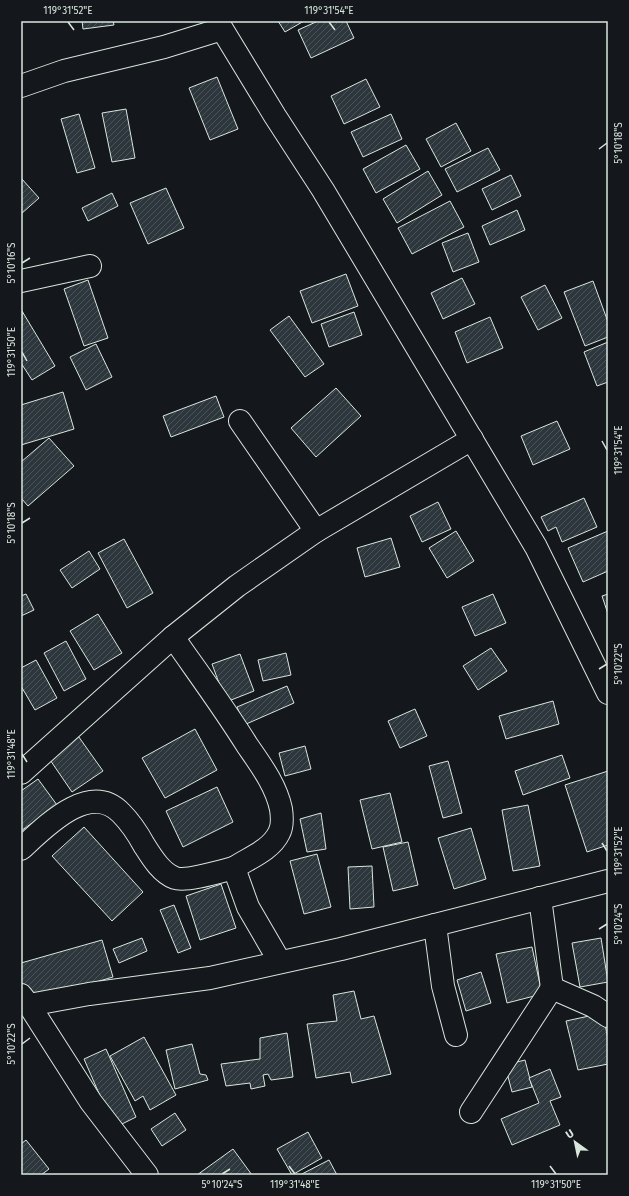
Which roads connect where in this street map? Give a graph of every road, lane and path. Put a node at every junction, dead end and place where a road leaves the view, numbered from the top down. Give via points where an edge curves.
1 (227, 25) edge
2 (21, 86) edge
3 (90, 266) dead end
4 (21, 281) edge
5 (240, 421) dead end
6 (472, 439) junction
7 (316, 531) junction
8 (173, 637) junction
9 (608, 693) edge
10 (21, 773) edge
11 (21, 849) edge
12 (234, 868) junction
13 (608, 881) edge
14 (540, 898) junction
15 (435, 925) junction
16 (280, 962) junction
17 (552, 988) junction
18 (25, 1000) edge
19 (608, 1016) edge
20 (456, 1034) dead end
21 (471, 1112) dead end
22 (146, 1175) edge

1 - 2 street via 164,47 64,72
1 - 6 street via 275,116 323,190
3 - 4 street
5 - 7 street
6 - 7 street
6 - 9 street via 536,547
7 - 8 street via 237,586
8 - 10 street
8 - 12 street via 228,713 273,787 281,808 280,832 274,841
11 - 12 street via 58,816 84,803 104,802 120,812 136,831 151,857 175,878 196,877
12 - 16 street via 248,907
13 - 14 street
14 - 15 street
14 - 17 street
15 - 16 street
15 - 20 street via 443,986
16 - 18 street via 210,978
17 - 19 street via 593,1006
17 - 21 street
18 - 22 street via 91,1102

